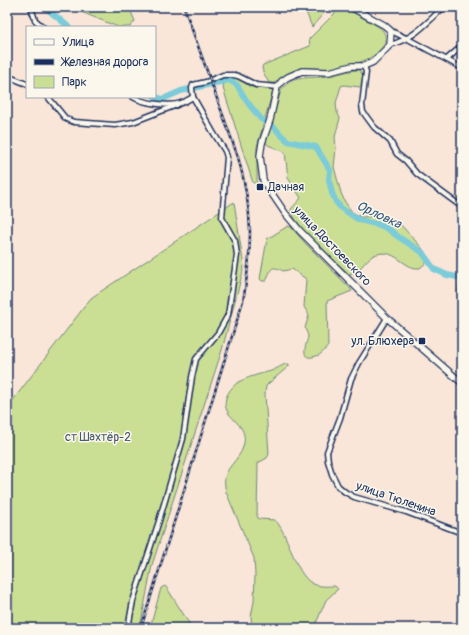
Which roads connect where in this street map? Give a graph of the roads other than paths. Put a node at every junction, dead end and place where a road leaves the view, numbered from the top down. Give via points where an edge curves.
1 (31, 7) edge
2 (352, 7) edge
3 (444, 7) edge
4 (42, 26) edge
5 (391, 32) junction
6 (408, 39) junction
7 (390, 45) junction
8 (462, 46) edge
9 (447, 59) junction
10 (364, 66) junction
11 (462, 68) edge
12 (7, 76) edge
13 (26, 84) edge
14 (277, 87) junction
15 (193, 97) junction
16 (49, 98) edge
17 (135, 98) edge
18 (181, 103) junction
19 (462, 207) edge
20 (387, 318) junction
21 (462, 383) edge
22 (462, 533) edge
23 (128, 628) edge

1 - 4 street via 35,20
2 - 5 main road via 384,25
3 - 6 street
5 - 6 street
5 - 7 main road
6 - 7 street
6 - 9 street
7 - 10 main road via 373,62
8 - 9 street
9 - 11 street
10 - 14 main road via 352,66 329,72 302,71 288,76
10 - 19 street via 366,72 363,112 417,174
12 - 13 street
14 - 15 street via 256,85 238,76 227,75 194,85
14 - 20 main road, улица Достоевского via 260,156 266,185 300,231
15 - 18 street
15 - 23 street via 227,157 222,218 235,241 237,255 228,315 218,333 196,360 183,439 133,601
16 - 18 street via 66,119 74,122 115,125 145,118
17 - 18 street via 160,104
20 - 21 main road, улица Достоевского
20 - 22 street, улица Тюленина via 359,363 350,383 327,452 332,474 338,486 354,497 406,512

